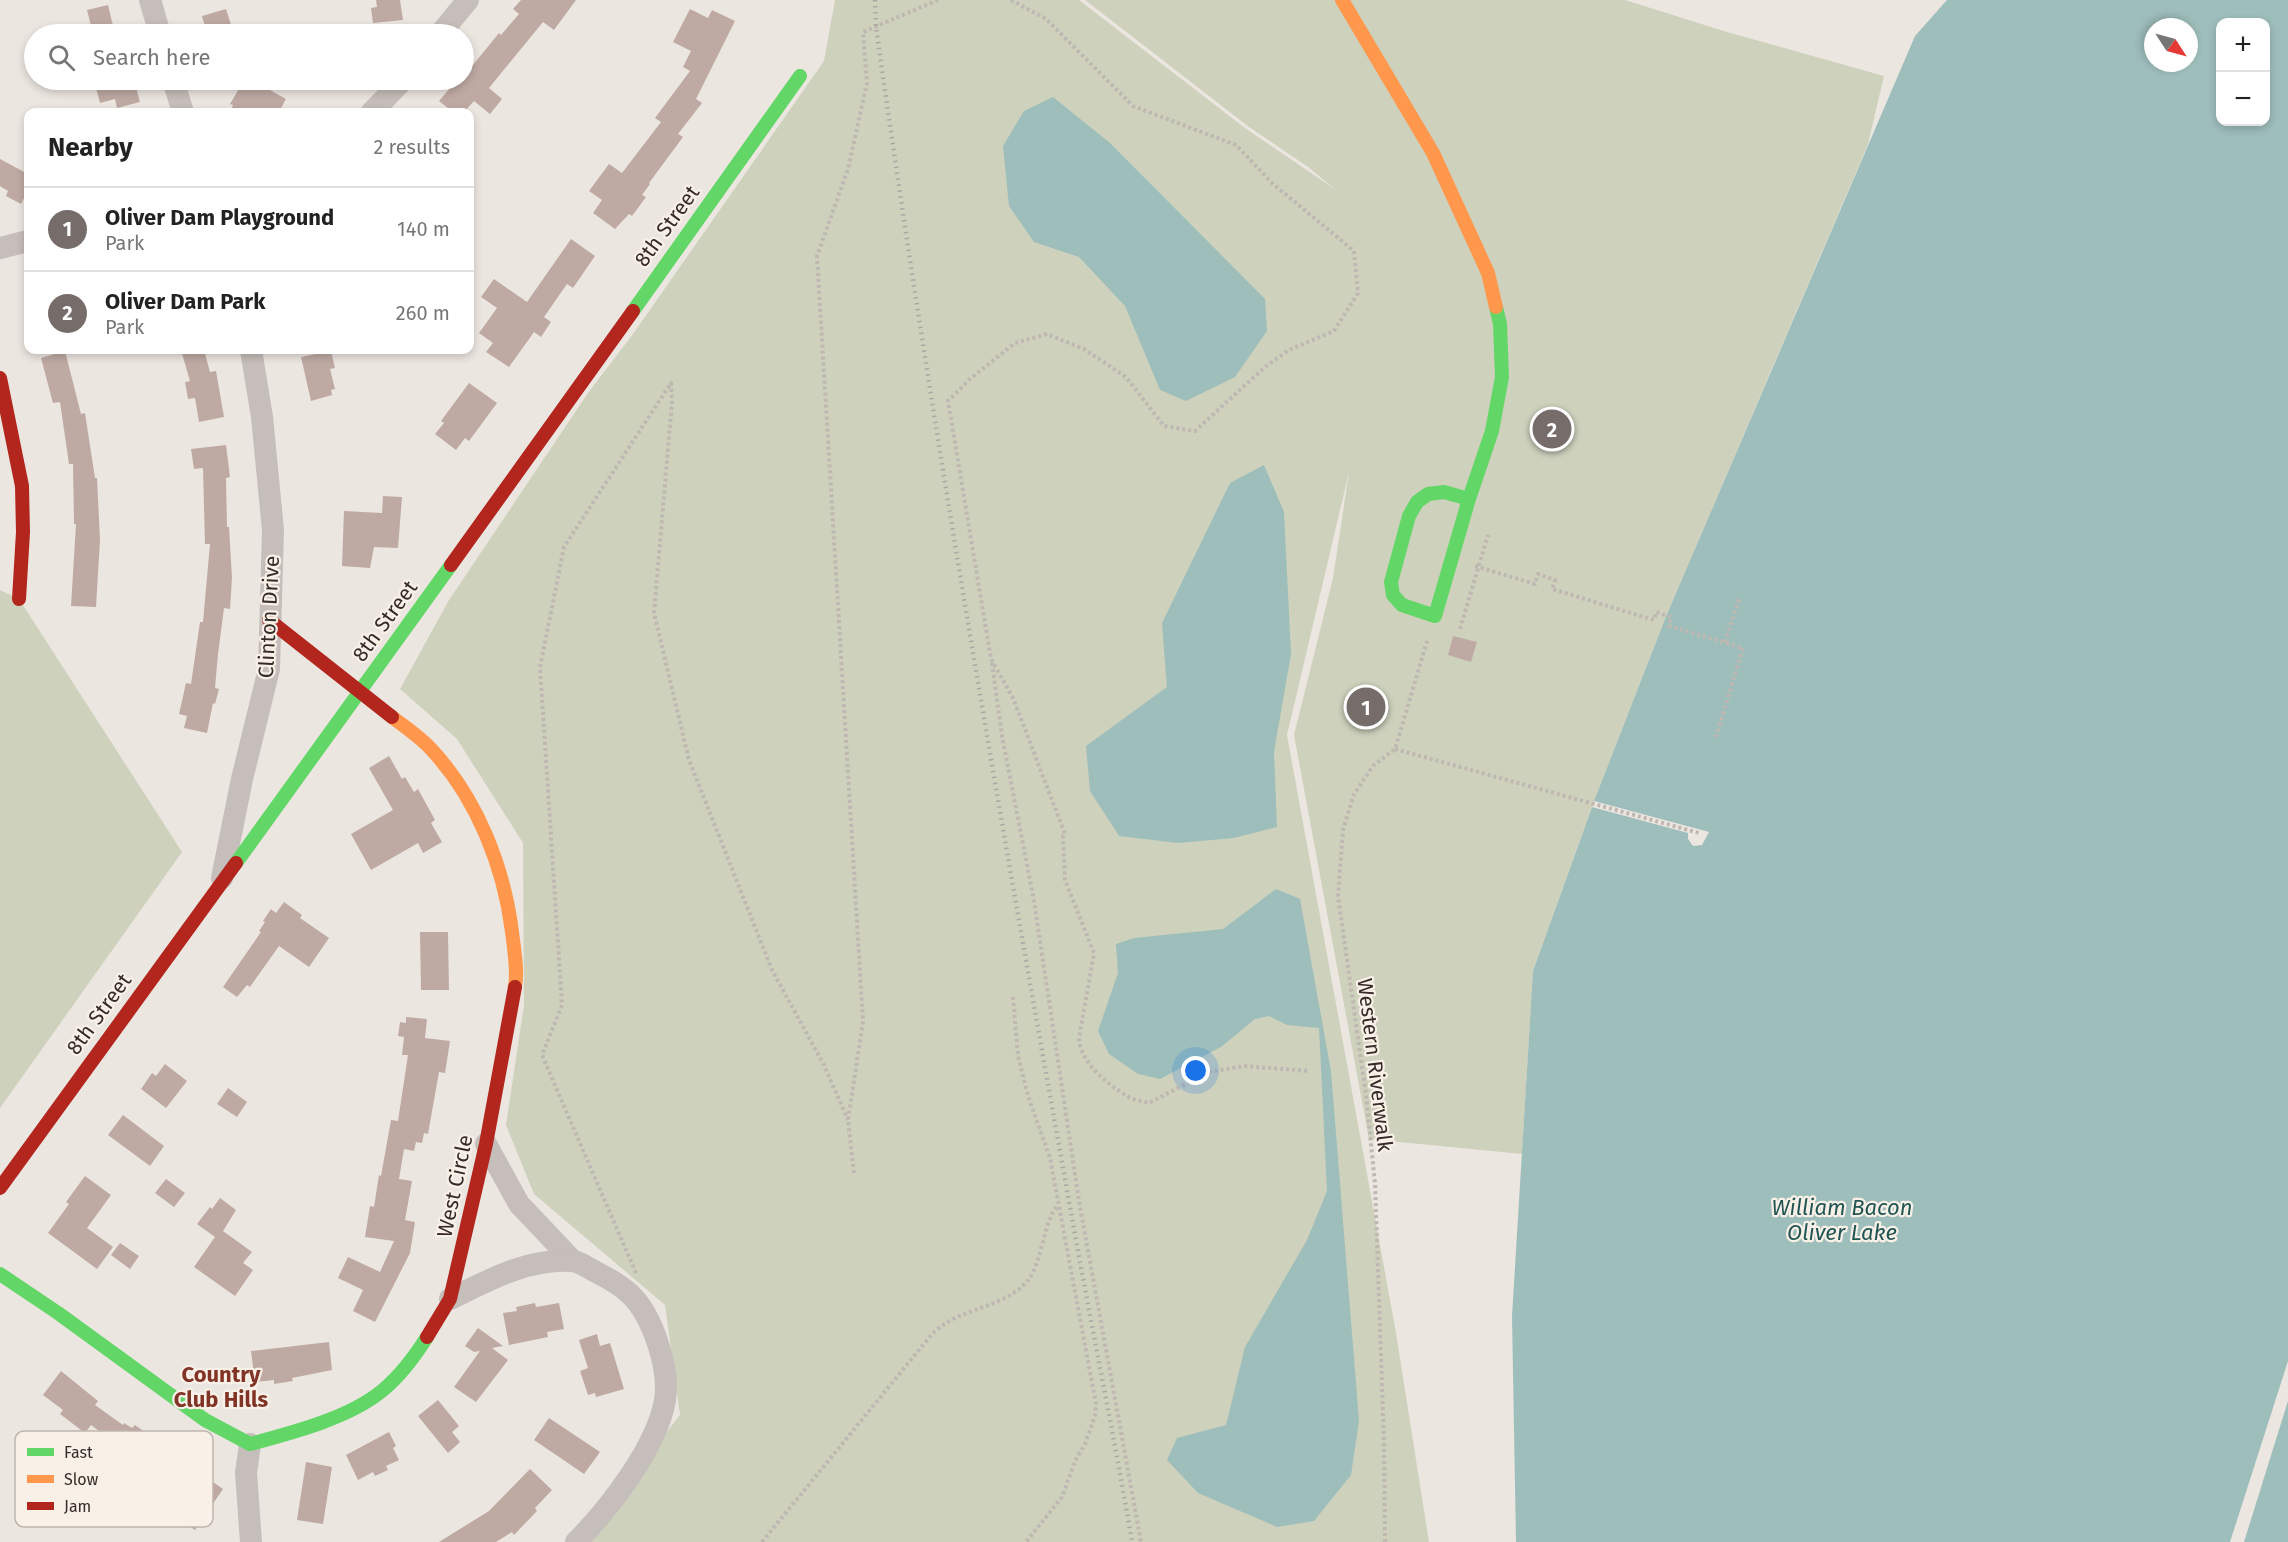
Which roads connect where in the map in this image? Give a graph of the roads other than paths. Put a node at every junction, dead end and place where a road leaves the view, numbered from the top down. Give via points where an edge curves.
1 (150, 0) edge
2 (468, 0) edge
3 (1342, 0) edge
4 (157, 24) edge
5 (448, 24) edge
6 (800, 76) dead end
7 (176, 90) edge
8 (393, 90) edge
9 (182, 108) edge
10 (376, 108) edge
11 (24, 242) edge
12 (0, 248) edge
13 (252, 354) edge
14 (0, 378) edge
15 (1469, 499) junction
16 (19, 599) dead end
17 (269, 620) junction
18 (361, 691) junction
19 (221, 881) junction
20 (486, 1144) junction
21 (0, 1188) edge
22 (573, 1261) junction
23 (0, 1274) edge
24 (450, 1299) junction
25 (250, 1444) junction
26 (251, 1542) edge
27 (576, 1542) edge

1 - 4 street
2 - 5 street
3 - 15 street via 1433,153 1488,273 1500,324 1502,377 1492,431
6 - 18 street, 8th Street
7 - 9 street
8 - 10 street
11 - 12 street
13 - 17 street, Clinton Drive via 273,530
14 - 16 street via 22,486
15 - 15 street via 1444,492 1428,494 1417,502 1409,516 1391,582 1393,595 1402,605 1435,616
17 - 18 street, West Circle
17 - 19 street, Clinton Drive via 269,669
18 - 19 street, 8th Street
18 - 20 street, West Circle via 431,749 460,787 481,828 509,912 516,982
19 - 21 street, 8th Street
20 - 22 street via 519,1204
20 - 24 street, West Circle
22 - 24 street via 521,1266
22 - 27 street via 613,1281 632,1296 654,1335 666,1377 665,1400 651,1440 627,1480
23 - 25 street via 205,1420
24 - 25 street, West Circle via 414,1359 382,1391 344,1414
25 - 26 street via 246,1473

